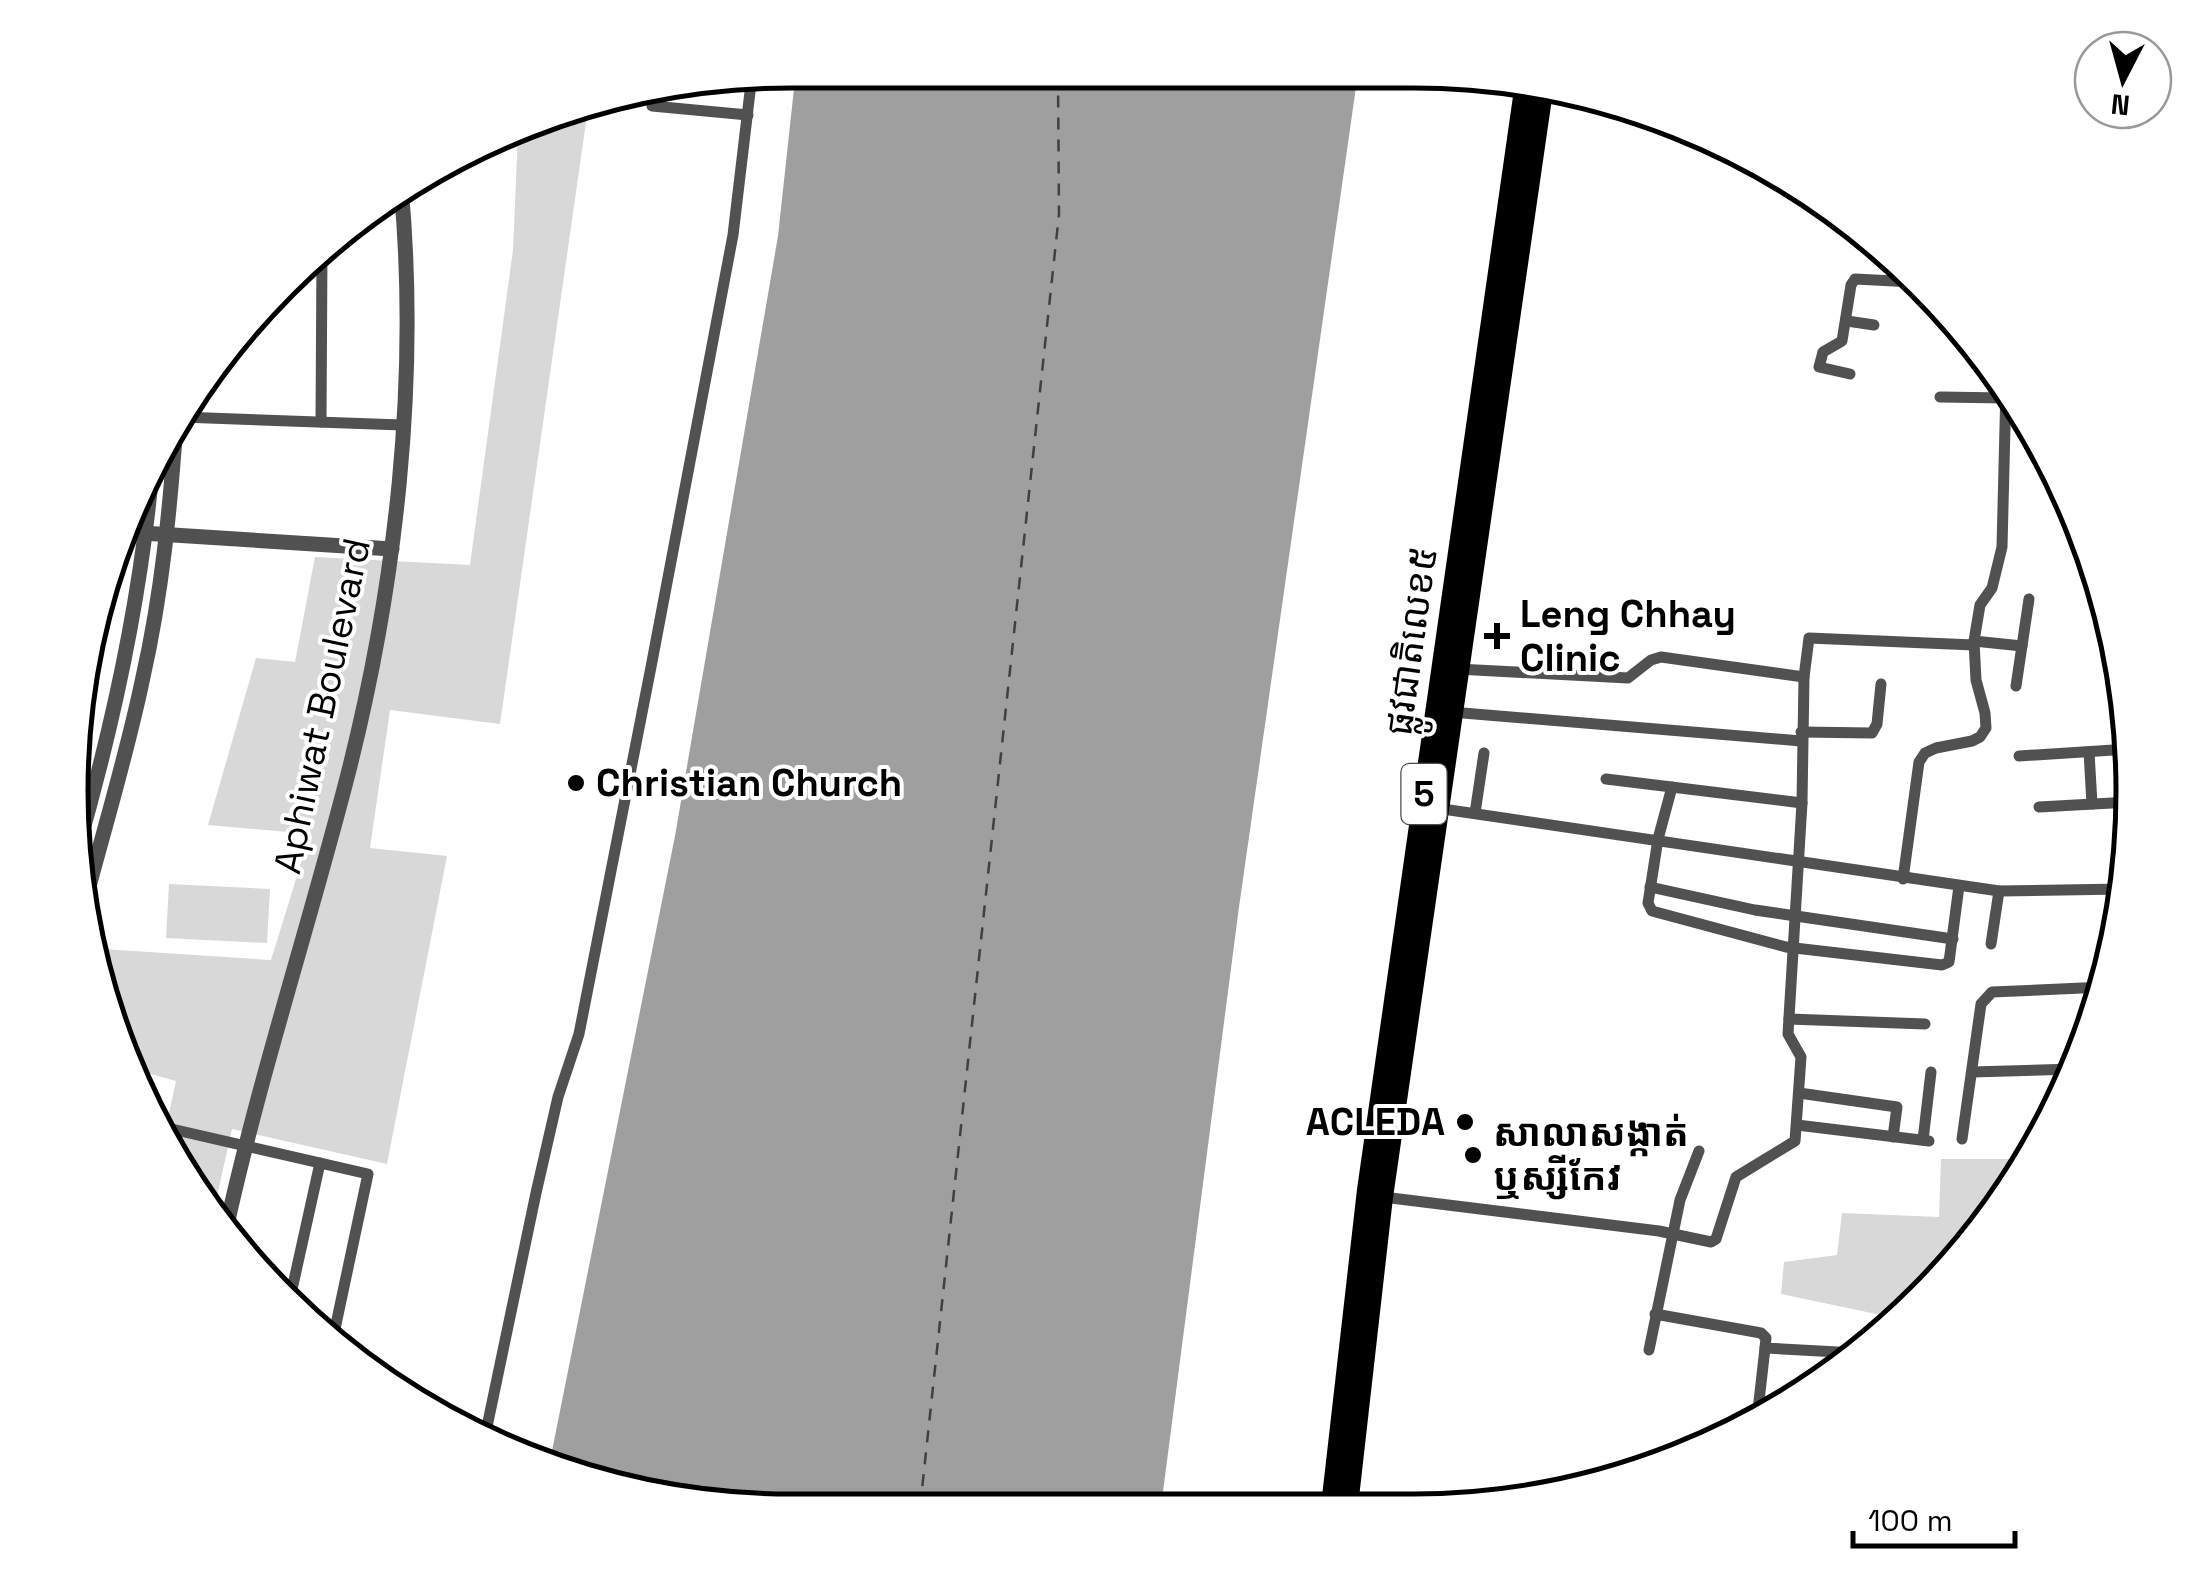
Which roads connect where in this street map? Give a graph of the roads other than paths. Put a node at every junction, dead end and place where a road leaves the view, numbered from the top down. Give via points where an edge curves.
1 (751, 89) edge
2 (1523, 97) edge
3 (1541, 100) edge
4 (652, 106) dead end
5 (748, 115) junction
6 (402, 205) edge
7 (322, 266) edge
8 (1897, 281) edge
9 (1847, 321) junction
10 (1874, 325) dead end
11 (1850, 374) dead end
12 (1992, 393) edge
13 (1940, 396) dead end
14 (2005, 414) edge
15 (195, 418) edge
16 (322, 422) junction
17 (402, 425) junction
18 (174, 454) edge
19 (150, 503) edge
20 (137, 533) edge
21 (147, 534) junction
22 (168, 535) junction
23 (392, 550) junction
24 (2029, 599) dead end
25 (1974, 643) junction
26 (2022, 646) junction
27 (1451, 668) junction
28 (1804, 677) junction
29 (1881, 684) dead end
30 (2016, 686) dead end
31 (1445, 711) junction
32 (1801, 736) junction
33 (2114, 750) edge
34 (1484, 752) dead end
35 (2089, 752) junction
36 (2019, 756) dead end
37 (1606, 779) dead end
38 (1672, 787) junction
39 (1802, 803) junction
40 (2115, 803) edge
41 (2092, 804) junction
42 (1430, 807) junction
43 (2039, 807) dead end
44 (88, 812) edge
45 (1475, 813) junction
46 (1658, 839) junction
47 (1798, 862) junction
48 (93, 871) edge
49 (1902, 879) junction
50 (1959, 886) junction
51 (1650, 887) junction
52 (2108, 888) edge
53 (1999, 891) junction
54 (1796, 917) junction
55 (1953, 939) junction
56 (1992, 944) dead end
57 (1794, 948) junction
58 (2087, 988) edge
59 (1789, 1019) junction
60 (1925, 1024) dead end
61 (2058, 1069) edge
62 (1931, 1072) dead end
63 (1972, 1072) junction
64 (1799, 1093) junction
65 (1797, 1125) junction
66 (176, 1131) edge
67 (1892, 1137) junction
68 (1962, 1140) dead end
69 (244, 1146) junction
70 (1699, 1151) dead end
71 (320, 1163) junction
72 (1383, 1197) junction
73 (229, 1213) edge
74 (1672, 1234) junction
75 (292, 1287) edge
76 (1655, 1314) junction
77 (336, 1326) edge
78 (1766, 1348) junction
79 (1650, 1350) dead end
80 (1835, 1352) edge
81 (1759, 1402) edge
82 (487, 1424) edge
83 (1331, 1494) edge
84 (1349, 1494) edge

1 - 5 street
2 - 27 highway, ផ្លូវជាតិលេខ៥ / 5
3 - 27 highway, ផ្លូវជាតិលេខ៥ / 5
4 - 5 street
5 - 82 street via 731,245 578,1034 540,1174
6 - 17 street, Aphiwat Boulevard via 407,372
7 - 16 street
8 - 9 street via 1854,280
9 - 10 street
9 - 11 street via 1842,341 1823,352 1819,367
12 - 13 street
14 - 25 street via 2002,547
15 - 16 street
16 - 17 street
17 - 23 street, Aphiwat Boulevard
18 - 22 street
19 - 21 street
20 - 21 street
21 - 22 street
21 - 44 street via 123,678
22 - 23 street
22 - 48 street via 143,678
23 - 69 street, Aphiwat Boulevard via 349,771
24 - 26 street
25 - 26 street
25 - 28 street via 1809,638
25 - 49 street via 1986,728 1980,737 1936,748 1918,762
26 - 30 street
27 - 28 street via 1628,678 1661,657
27 - 31 highway, ផ្លូវជាតិលេខ៥ / 5
28 - 32 street
29 - 32 street via 1872,733
31 - 32 street
31 - 42 highway, ផ្លូវជាតិលេខ៥ / 5
32 - 39 street
33 - 35 street
34 - 45 street
35 - 36 street
35 - 41 street
37 - 38 street
38 - 39 street
38 - 46 street
39 - 47 street
40 - 41 street
41 - 43 street
42 - 45 street
42 - 72 highway, ផ្លូវជាតិលេខ៥ / 5
42 - 83 highway, ផ្លូវជាតិលេខ៥ / 5 via 1356,1270
45 - 46 street
46 - 47 street
46 - 51 street
47 - 49 street
47 - 54 street
49 - 50 street
50 - 53 street
50 - 55 street
51 - 54 street
51 - 57 street via 1652,911
52 - 53 street
53 - 56 street
54 - 55 street
54 - 57 street
55 - 57 street via 1942,966
57 - 59 street
58 - 63 street via 1992,992 1982,1004
59 - 60 street
59 - 64 street via 1789,1039 1801,1057
61 - 63 street
62 - 67 street via 1926,1140
63 - 68 street
64 - 65 street
64 - 67 street via 1897,1106
65 - 67 street
65 - 74 street via 1795,1144 1736,1177 1713,1242
66 - 69 street
69 - 71 street
69 - 73 street, Aphiwat Boulevard
70 - 74 street
71 - 75 street
71 - 77 street via 368,1174
72 - 74 street
72 - 84 highway, ផ្លូវជាតិលេខ៥ / 5
74 - 76 street
76 - 78 street via 1761,1333
76 - 79 street
78 - 80 street
78 - 81 street

